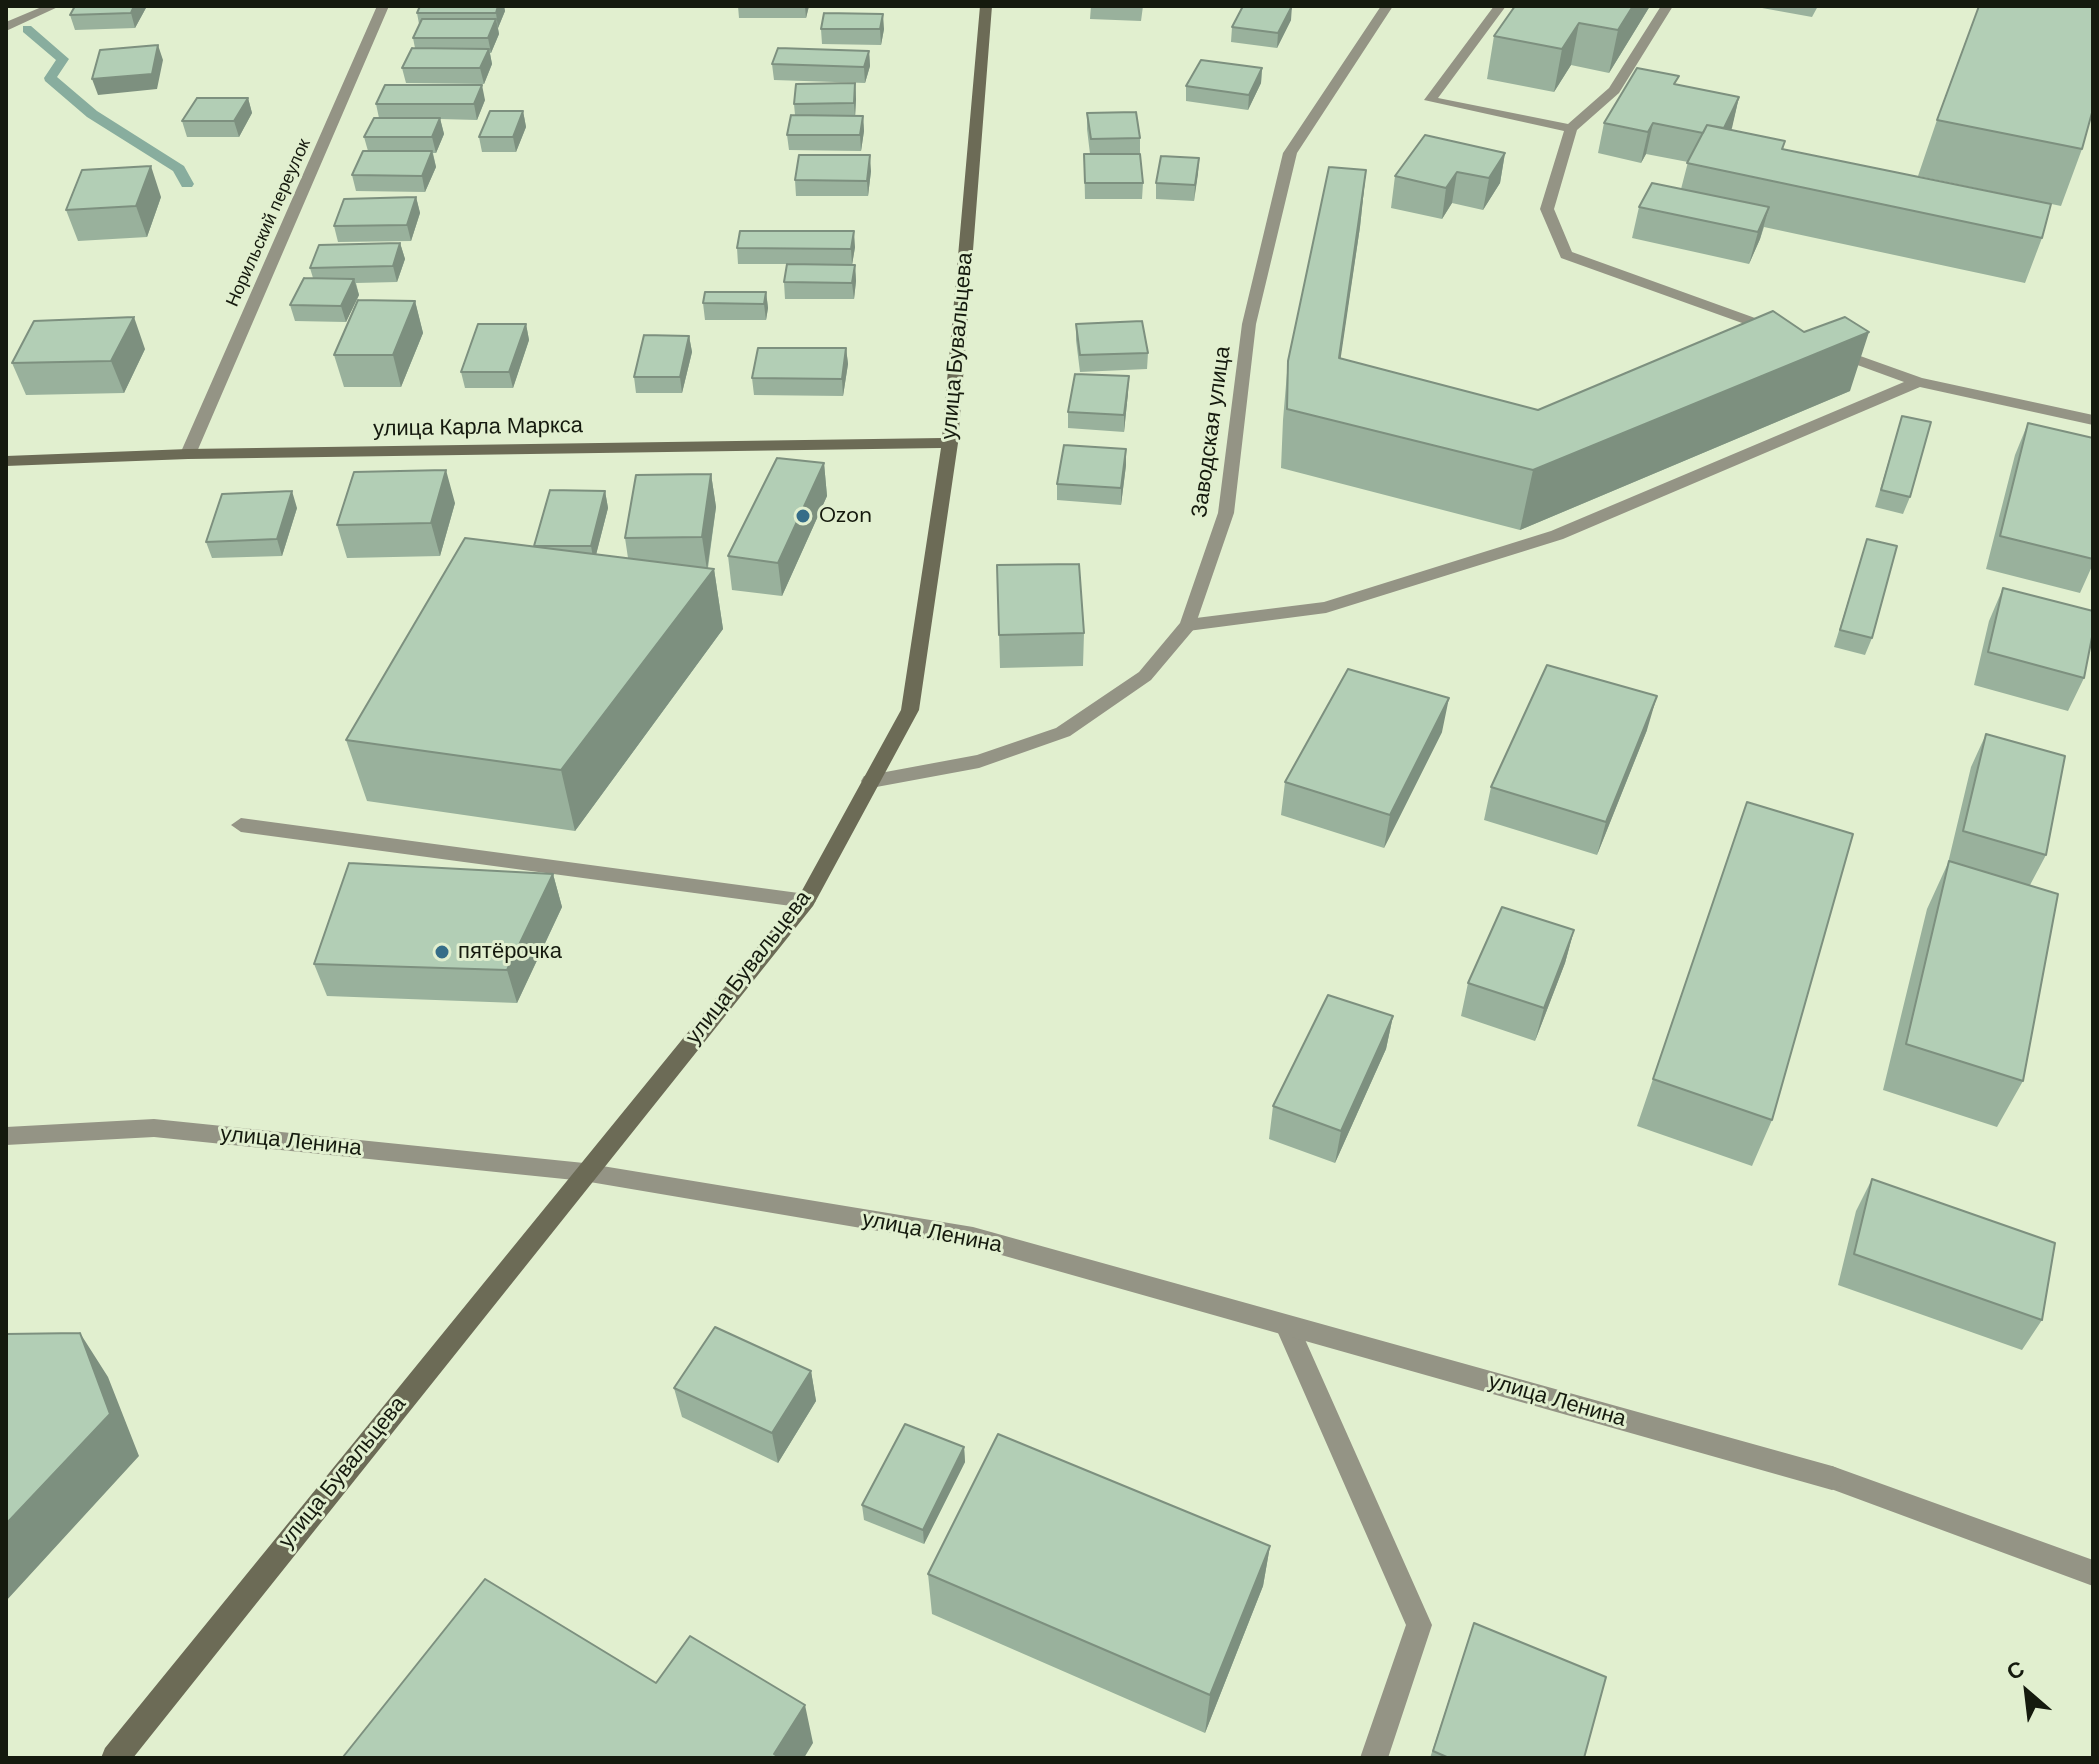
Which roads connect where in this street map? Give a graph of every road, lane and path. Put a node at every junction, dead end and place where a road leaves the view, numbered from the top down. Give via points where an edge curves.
1 (54, 6) edge
2 (383, 6) edge
3 (986, 6) edge
4 (1387, 6) edge
5 (1500, 6) edge
6 (1667, 6) edge
7 (6, 27) edge
8 (1571, 129) junction
9 (1786, 334) edge
10 (1816, 345) edge
11 (1918, 382) junction
12 (2093, 420) edge
13 (950, 443) junction
14 (188, 454) junction
15 (6, 461) edge
16 (1188, 625) junction
17 (871, 781) junction
18 (241, 825) dead end
19 (806, 901) junction
20 (6, 1136) edge
21 (584, 1172) junction
22 (1287, 1326) junction
23 (2093, 1573) edge
24 (115, 1758) edge
25 (1374, 1758) edge

1 - 7 street
2 - 14 street, Норильский переулок
3 - 13 main road, улица Бувальцева
4 - 16 street, Заводская улица via 1290,153 1249,324 1226,513
5 - 8 street via 1430,100
6 - 8 street via 1614,90
8 - 9 street via 1547,209 1566,255
10 - 11 street
11 - 12 street
11 - 16 street via 1557,535 1326,607
13 - 14 main road, улица Карла Маркса
13 - 17 main road, улица Бувальцева via 910,710
14 - 15 main road, улица Карла Маркса
16 - 17 street, Заводская улица via 1145,676 1063,732 979,761
17 - 19 main road, улица Бувальцева
18 - 19 street
19 - 21 main road, улица Бувальцева
20 - 21 street, улица Ленина via 154,1128
21 - 22 street, улица Ленина via 973,1237
21 - 24 main road, улица Бувальцева
22 - 23 street, улица Ленина via 1832,1478
22 - 25 street via 1419,1625

